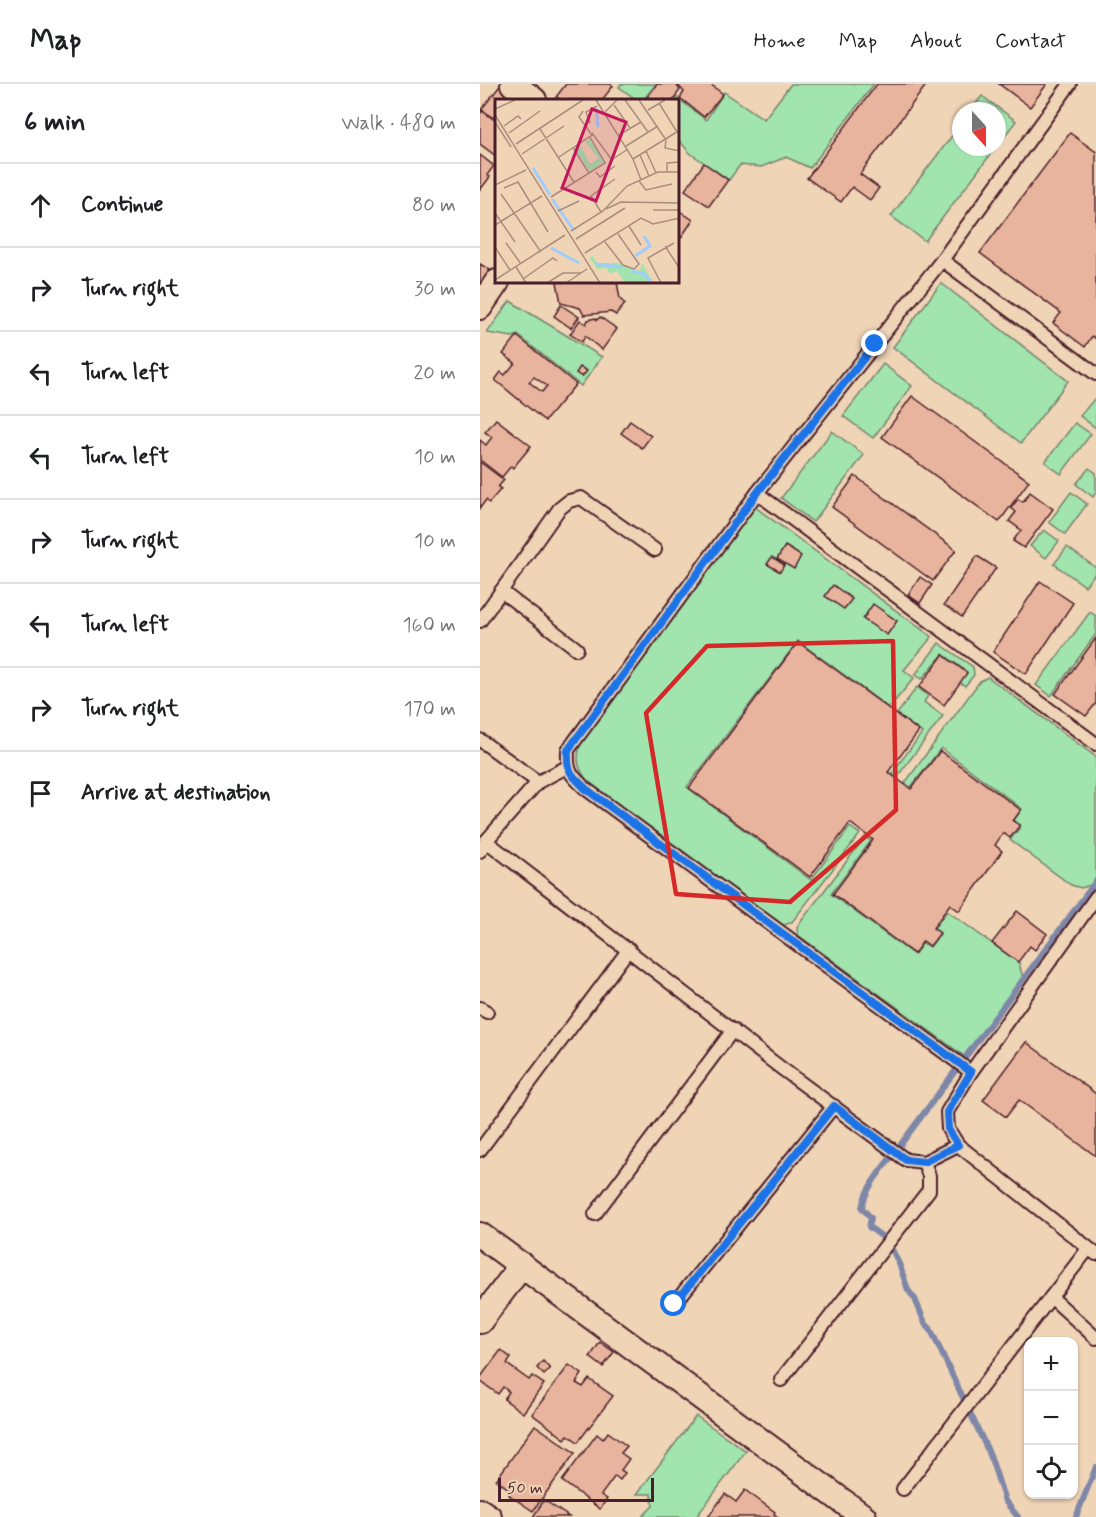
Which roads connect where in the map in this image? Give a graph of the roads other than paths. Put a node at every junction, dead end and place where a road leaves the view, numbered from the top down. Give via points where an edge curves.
1 (513, 84) edge
2 (1070, 84) edge
3 (533, 99) edge
4 (942, 260) junction
5 (496, 284) edge
6 (480, 307) edge
7 (1096, 374) edge
8 (757, 493) junction
9 (655, 550) dead end
10 (501, 591) junction
11 (480, 621) edge
12 (577, 649) dead end
13 (480, 740) edge
14 (1096, 744) edge
15 (567, 767) junction
16 (538, 782) junction
17 (483, 846) edge
18 (1096, 897) edge
19 (629, 949) junction
20 (733, 1030) junction
21 (971, 1072) junction
22 (834, 1106) junction
23 (958, 1145) junction
24 (480, 1150) edge
25 (924, 1162) junction
26 (595, 1214) dead end
27 (480, 1235) edge
28 (1092, 1252) edge
29 (522, 1265) junction
30 (1051, 1297) junction
31 (674, 1304) dead end
32 (480, 1321) edge
33 (1096, 1338) edge
34 (781, 1380) dead end
35 (903, 1489) dead end
36 (480, 1511) edge
37 (489, 1517) edge
38 (864, 1517) edge

1 - 3 street
2 - 4 lane
4 - 7 lane
4 - 8 lane
5 - 6 street
8 - 14 lane
8 - 15 lane via 568,750
9 - 10 lane via 581,498 569,501 559,508
10 - 11 lane
10 - 12 lane
13 - 16 lane
15 - 16 lane
15 - 21 lane via 586,789
16 - 17 lane
17 - 19 lane
18 - 21 lane
19 - 20 lane
19 - 24 lane
20 - 22 lane
20 - 26 lane
21 - 23 lane via 947,1112 948,1129
22 - 25 lane via 906,1160
22 - 31 lane
23 - 25 lane
23 - 28 lane
25 - 34 lane via 928,1190
27 - 29 street
28 - 30 lane
29 - 32 street
29 - 38 street
30 - 33 lane
30 - 35 lane
36 - 37 street

